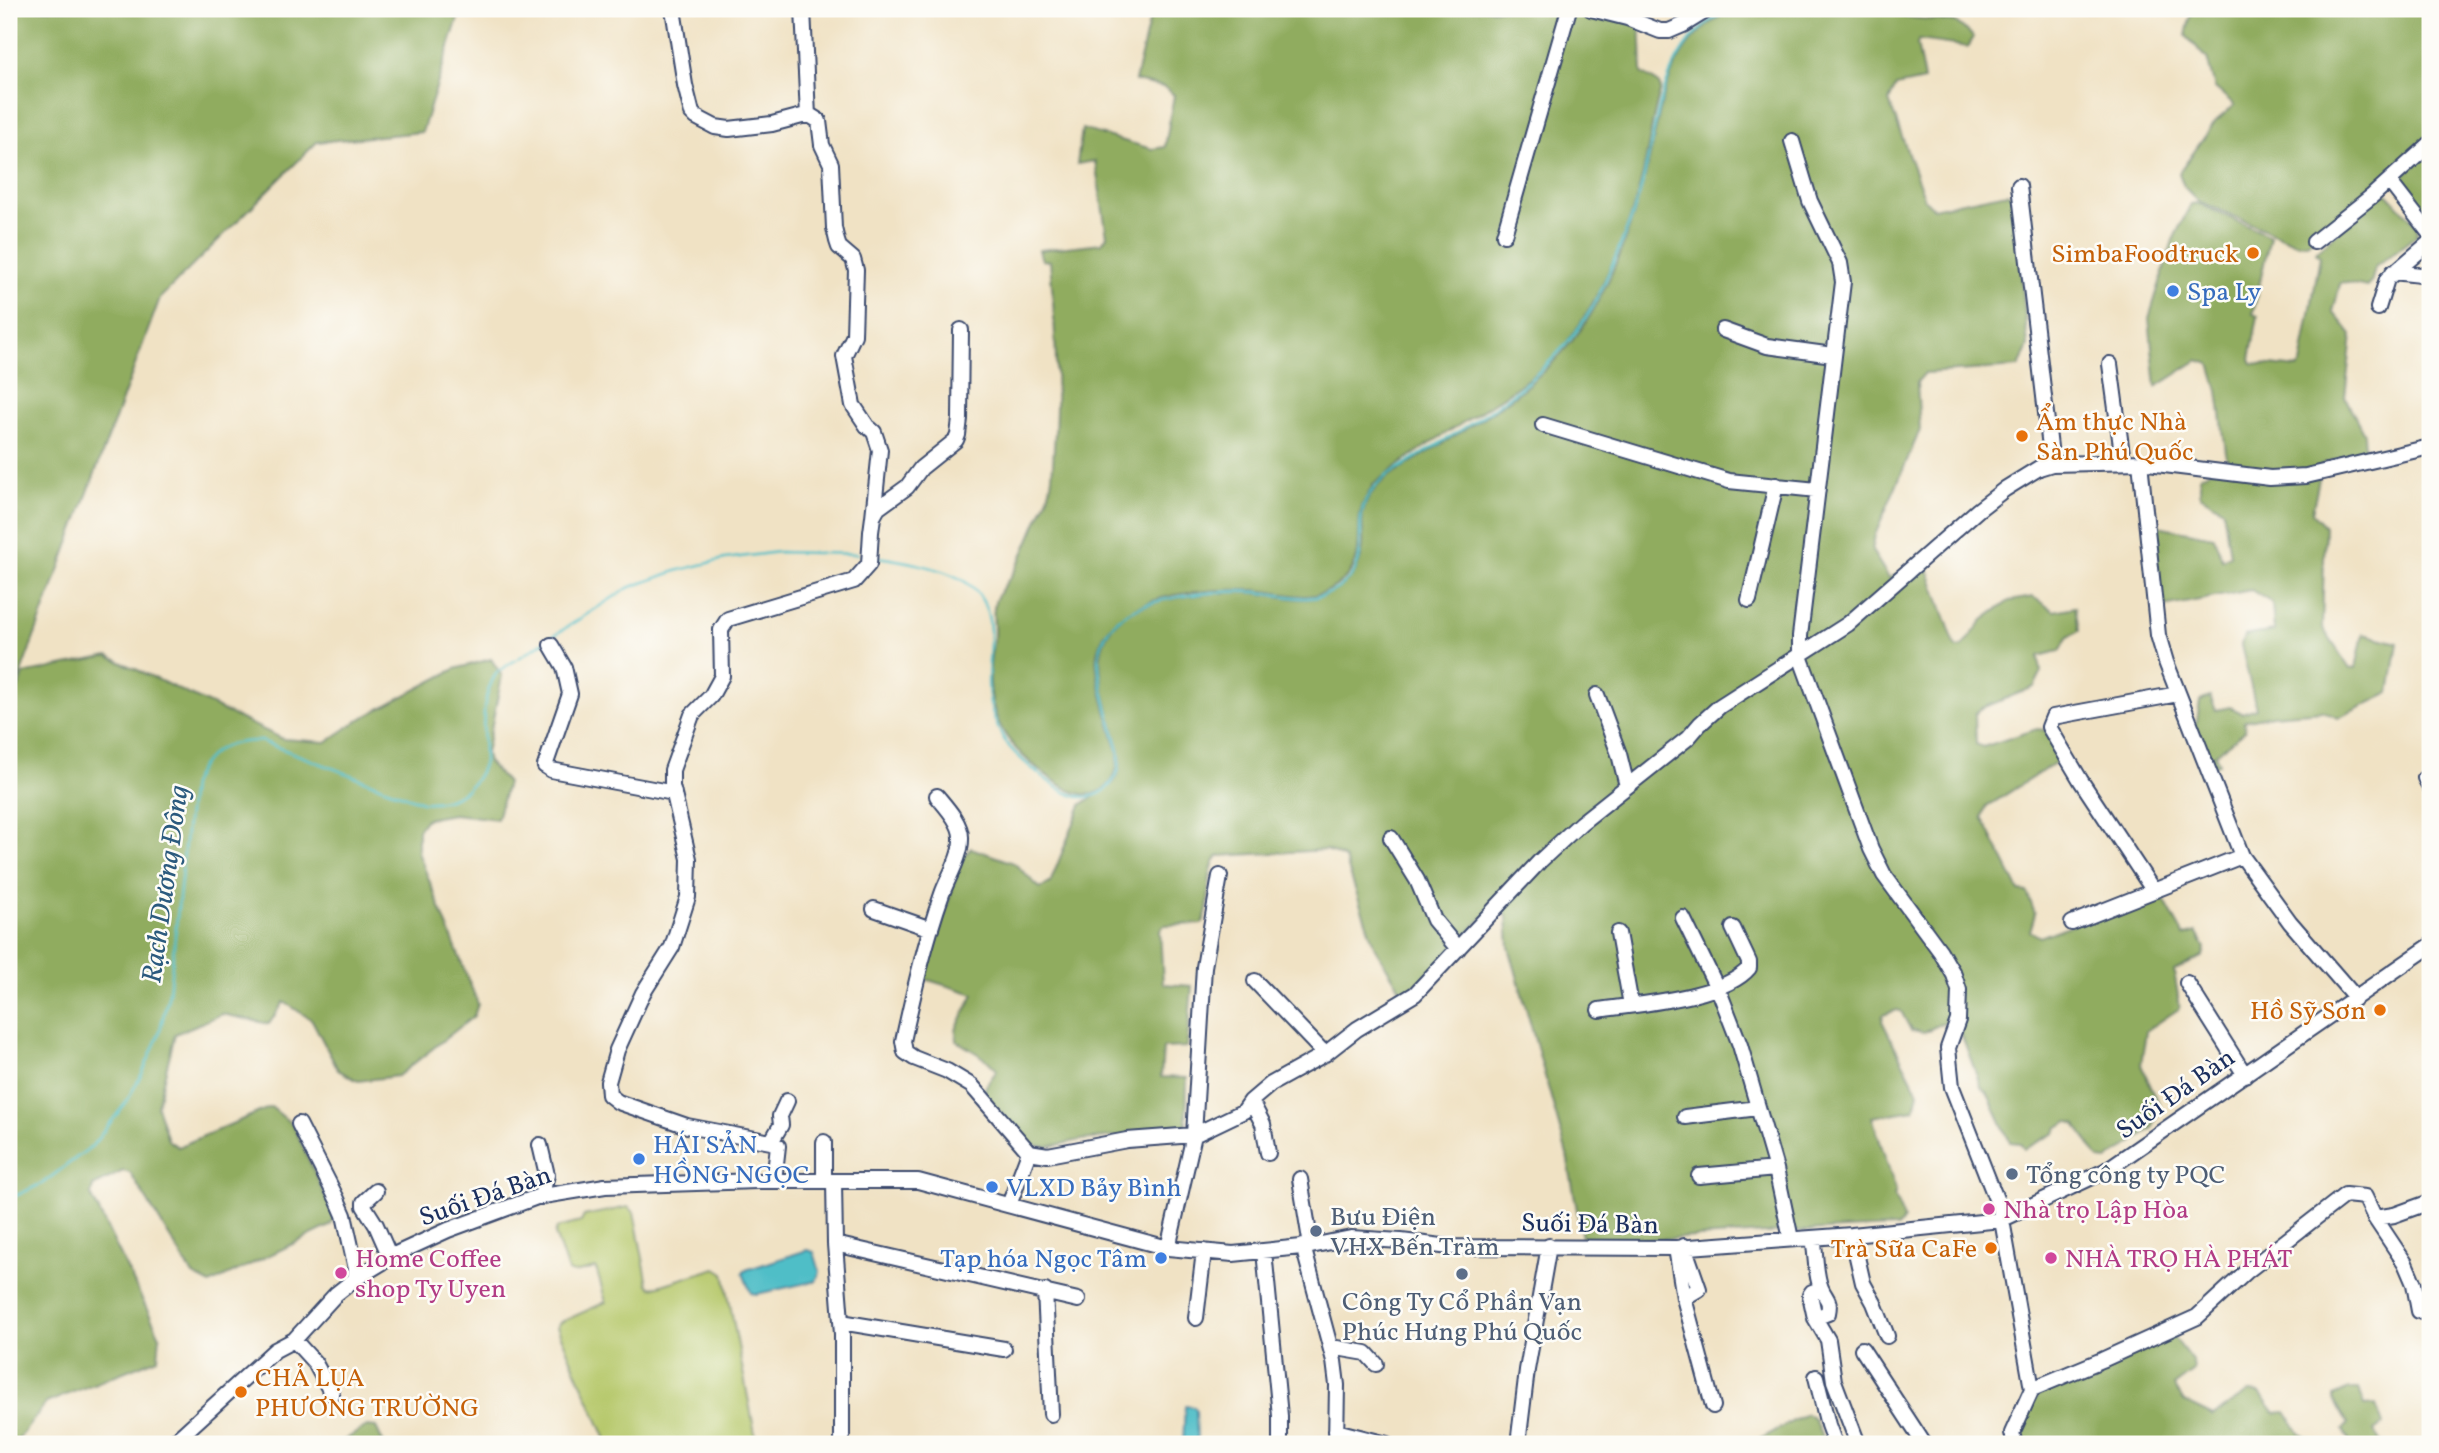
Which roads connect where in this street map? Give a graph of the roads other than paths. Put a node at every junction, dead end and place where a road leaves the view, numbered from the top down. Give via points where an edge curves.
1 (673, 9) edge
2 (803, 9) edge
3 (1569, 9) edge
4 (1591, 9) edge
5 (1709, 9) edge
6 (808, 116) junction
7 (1792, 141) dead end
8 (2430, 144) edge
9 (2389, 181) junction
10 (2019, 186) dead end
11 (2430, 234) edge
12 (1504, 235) dead end
13 (2314, 242) dead end
14 (2430, 242) edge
15 (2393, 272) junction
16 (2430, 276) edge
17 (2378, 308) dead end
18 (961, 330) dead end
19 (1723, 330) dead end
20 (1833, 355) junction
21 (2109, 364) dead end
22 (1543, 425) dead end
23 (2430, 447) edge
24 (2123, 461) junction
25 (2140, 462) junction
26 (2052, 464) junction
27 (1776, 485) junction
28 (1817, 489) junction
29 (873, 517) junction
30 (1749, 600) dead end
31 (551, 645) dead end
32 (1800, 656) junction
33 (2178, 694) junction
34 (1597, 695) dead end
35 (1627, 786) junction
36 (674, 793) junction
37 (937, 796) dead end
38 (1391, 838) dead end
39 (2242, 856) junction
40 (1220, 876) dead end
41 (2153, 890) junction
42 (874, 909) dead end
43 (1683, 918) dead end
44 (2072, 923) dead end
45 (1733, 928) dead end
46 (931, 929) junction
47 (1618, 933) dead end
48 (2430, 946) edge
49 (1458, 949) junction
50 (1255, 981) dead end
51 (2187, 983) dead end
52 (1717, 987) junction
53 (2355, 997) junction
54 (1631, 1005) junction
55 (1599, 1010) dead end
56 (1325, 1054) junction
57 (2245, 1075) junction
58 (787, 1101) dead end
59 (1251, 1101) junction
60 (1758, 1108) junction
61 (1685, 1117) dead end
62 (299, 1124) dead end
63 (1194, 1135) junction
64 (771, 1142) junction
65 (824, 1142) dead end
66 (540, 1145) dead end
67 (1029, 1152) junction
68 (1268, 1153) dead end
69 (1776, 1169) junction
70 (1699, 1176) dead end
71 (1300, 1179) dead end
72 (774, 1181) junction
73 (829, 1181) junction
74 (376, 1191) dead end
75 (541, 1197) junction
76 (2430, 1202) edge
77 (1009, 1205) junction
78 (2375, 1218) junction
79 (2001, 1220) junction
80 (1852, 1235) junction
81 (1813, 1238) junction
82 (1791, 1239) junction
83 (835, 1244) junction
84 (1307, 1246) junction
85 (1549, 1246) junction
86 (1680, 1247) junction
87 (1168, 1248) junction
88 (1204, 1251) junction
89 (1264, 1251) junction
90 (390, 1257) junction
91 (355, 1279) junction
92 (1045, 1290) junction
93 (1078, 1300) dead end
94 (2430, 1315) edge
95 (1196, 1318) dead end
96 (841, 1322) junction
97 (1887, 1336) dead end
98 (294, 1340) junction
99 (1331, 1347) junction
100 (1004, 1349) dead end
101 (1862, 1349) dead end
102 (1376, 1364) dead end
103 (1816, 1377) dead end
104 (2032, 1389) junction
105 (331, 1394) dead end
106 (1713, 1406) dead end
107 (1051, 1414) dead end
108 (1336, 1438) edge
109 (2011, 1441) edge
110 (172, 1444) edge
111 (842, 1444) edge
112 (1280, 1444) edge
113 (1387, 1444) edge
114 (1518, 1444) edge
115 (1835, 1444) edge
116 (1858, 1444) edge
117 (1924, 1444) edge

1 - 6 street via 685,85 696,117 729,129
2 - 6 street
3 - 12 street
4 - 5 street via 1669,31
6 - 29 street via 819,121 822,145 831,164 839,247 853,259 856,270 854,335 844,356 853,405 874,432 880,450
7 - 20 street via 1810,201 1843,275
8 - 9 street
9 - 11 street
9 - 13 street
10 - 26 street
14 - 15 street
15 - 16 street
15 - 17 street via 2383,286
18 - 29 street via 956,440
19 - 20 street via 1767,346
20 - 28 street
21 - 24 street
22 - 27 street via 1729,481
23 - 25 street via 2290,477
24 - 25 street
24 - 26 street
25 - 33 street via 2158,635
26 - 32 street via 2005,489 1848,624
27 - 28 street
27 - 30 street
28 - 32 street
29 - 36 street via 869,564 854,581 728,619 721,630 722,676 692,715 672,771
31 - 36 street via 564,667 570,694 545,766
32 - 35 street via 1720,706
32 - 79 street via 1879,866 1954,975 1960,1007 1948,1048 1952,1087
33 - 39 street
33 - 41 street via 2053,717 2049,727
34 - 35 street
35 - 49 street via 1581,822
36 - 64 street via 689,859 688,897 672,947 643,993 617,1049 609,1095 687,1126
37 - 46 street via 961,836 961,844
38 - 49 street via 1434,920
39 - 41 street
39 - 53 street via 2290,922
40 - 63 street via 1204,967
41 - 44 street
42 - 46 street
43 - 52 street
45 - 52 street via 1749,968
46 - 67 street via 903,1041 905,1052 972,1087
47 - 54 street
48 - 53 street, Suối Đá Bàn
49 - 56 street via 1415,994
50 - 56 street
51 - 57 street
52 - 54 street
52 - 60 street
53 - 57 street, Suối Đá Bàn
54 - 55 street
56 - 59 street via 1271,1084
57 - 79 street, Suối Đá Bàn via 2105,1171
58 - 64 street
59 - 63 street via 1244,1111
59 - 68 street via 1263,1124
60 - 61 street
60 - 69 street
62 - 91 street via 344,1215
63 - 67 street via 1127,1140 1048,1155
63 - 87 street
64 - 72 street via 778,1146 779,1154
65 - 73 street
66 - 75 street via 547,1175
67 - 77 street
69 - 70 street
69 - 82 street
71 - 84 street
72 - 73 street, Suối Đá Bàn
72 - 75 street, Suối Đá Bàn via 605,1186
73 - 77 street, Suối Đá Bàn via 918,1181
73 - 83 street
74 - 90 street via 364,1206
75 - 90 street, Suối Đá Bàn via 448,1230
76 - 78 street
77 - 87 street, Suối Đá Bàn
78 - 94 street via 2405,1263 2419,1311
78 - 104 street via 2365,1197 2345,1195 2246,1272 2197,1317
79 - 80 street, Suối Đá Bàn
79 - 104 street
80 - 81 street, Suối Đá Bàn
80 - 97 street via 1863,1283
81 - 82 street, Suối Đá Bàn
81 - 116 street via 1821,1289 1810,1295 1815,1318 1828,1340 1834,1381
82 - 86 street, Suối Đá Bàn
83 - 92 street
83 - 96 street
84 - 85 street, Suối Đá Bàn via 1351,1238 1450,1247
84 - 89 street, Suối Đá Bàn
84 - 99 street
85 - 86 street, Suối Đá Bàn
85 - 114 street
86 - 106 street via 1699,1289 1684,1298
87 - 88 street, Suối Đá Bàn
88 - 89 street, Suối Đá Bàn
88 - 95 street
89 - 112 street
90 - 91 street, Suối Đá Bàn
91 - 98 street, Suối Đá Bàn via 335,1294
92 - 93 street
92 - 107 street
96 - 100 street
96 - 111 street
98 - 105 street via 315,1363
98 - 110 street, Suối Đá Bàn via 275,1350
99 - 102 street via 1366,1353
99 - 108 street via 1337,1385
101 - 117 street
103 - 115 street
104 - 109 street
108 - 113 street

